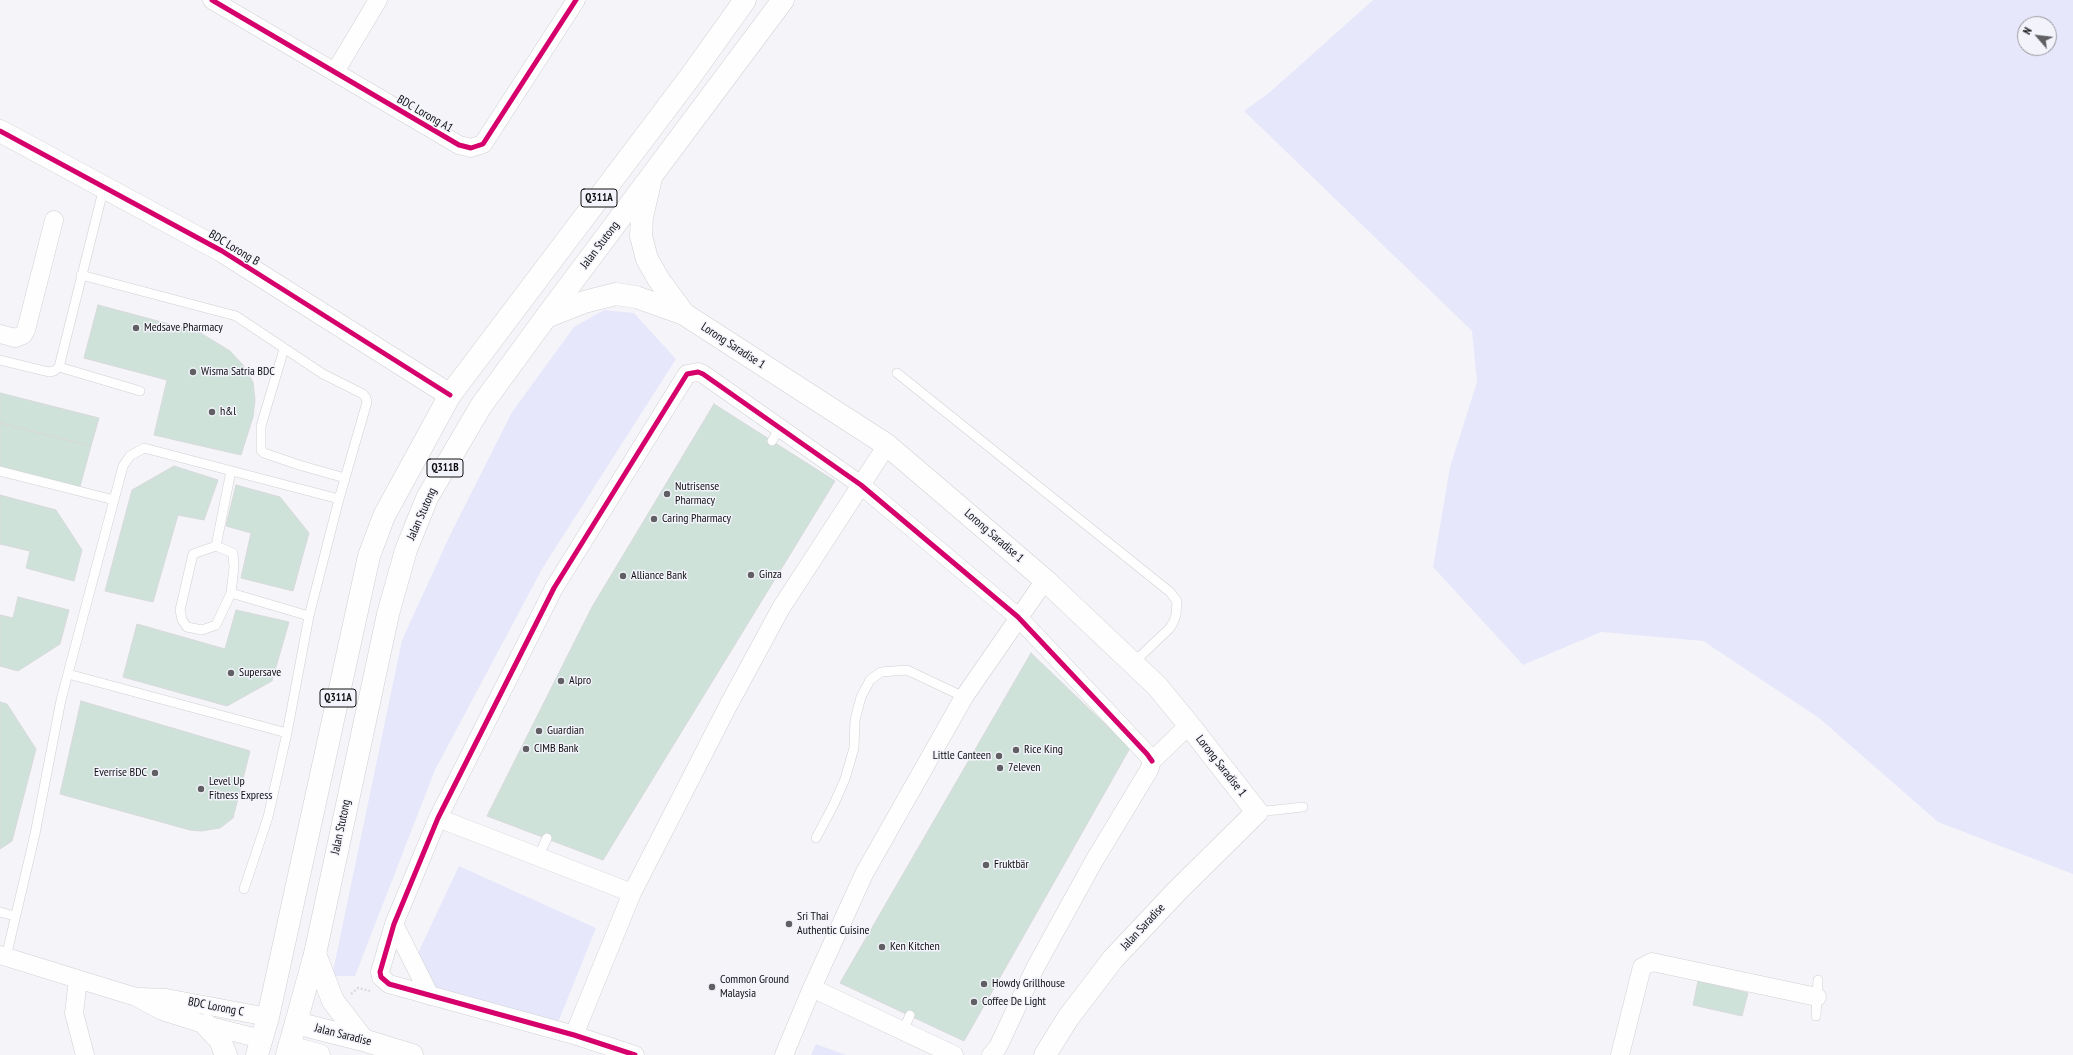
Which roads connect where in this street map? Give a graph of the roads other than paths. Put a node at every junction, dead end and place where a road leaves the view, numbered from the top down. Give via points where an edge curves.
1 (212, 0) edge
2 (378, 0) edge
3 (576, 0) edge
4 (745, 0) edge
5 (783, 0) edge
6 (335, 72) junction
7 (0, 131) edge
8 (651, 178) junction
9 (104, 187) junction
10 (54, 220) dead end
11 (81, 275) junction
12 (684, 314) junction
13 (546, 317) junction
14 (0, 334) edge
15 (284, 349) junction
16 (0, 360) edge
17 (59, 367) junction
18 (897, 373) dead end
19 (140, 391) dead end
20 (450, 395) junction
21 (481, 406) junction
22 (887, 445) junction
23 (0, 471) edge
24 (231, 471) junction
25 (344, 478) junction
26 (861, 485) junction
27 (339, 499) junction
28 (114, 500) junction
29 (216, 546) junction
30 (1045, 580) junction
31 (231, 593) junction
32 (309, 616) junction
33 (1018, 617) junction
34 (1133, 663) junction
35 (68, 674) junction
36 (964, 697) junction
37 (1189, 725) junction
38 (287, 732) junction
39 (1152, 761) junction
40 (1303, 807) dead end
41 (1257, 812) junction
42 (438, 818) junction
43 (546, 838) dead end
44 (816, 838) dead end
45 (538, 857) junction
46 (244, 889) dead end
47 (632, 893) junction
48 (0, 912) edge
49 (15, 916) junction
50 (394, 924) junction
51 (315, 954) junction
52 (3, 956) edge
53 (78, 980) junction
54 (1818, 980) dead end
55 (812, 988) junction
56 (430, 996) junction
57 (136, 997) junction
58 (1817, 998) junction
59 (1816, 1016) dead end
60 (268, 1017) junction
61 (296, 1023) junction
62 (206, 1025) junction
63 (574, 1036) junction
64 (364, 1040) junction
65 (259, 1047) edge
66 (288, 1051) edge
67 (85, 1055) edge
68 (226, 1055) edge
69 (319, 1055) edge
70 (412, 1055) edge
71 (635, 1055) edge
72 (784, 1055) edge
73 (954, 1055) edge
74 (991, 1055) edge
75 (1045, 1055) edge
76 (1620, 1055) edge

1 - 6 street, BDC Lorong A1
2 - 6 street
3 - 6 street, BDC Lorong A1 via 483,144 471,148 458,145
4 - 20 main road, Q311A via 685,84
5 - 8 main road, Jalan Stutong / Q311B
7 - 9 main road, BDC Lorong B
8 - 12 main road via 642,217 641,236 647,259
8 - 13 main road, Jalan Stutong / Q311B
9 - 11 lane
9 - 20 main road, BDC Lorong B via 222,251
10 - 14 street via 26,330 23,335 15,338
11 - 15 lane via 236,316
11 - 17 lane
12 - 13 main road via 636,297 616,294 584,302
12 - 22 main road, Lorong Saradise 1
13 - 21 main road, Jalan Stutong / Q311B
15 - 25 lane via 366,398 367,402
15 - 25 lane via 261,426 261,450 264,454
16 - 17 lane via 49,372 54,372
17 - 19 lane
18 - 34 lane via 1170,592 1177,601 1173,623
20 - 21 main road, BDC Lorong B
20 - 60 main road, Q311A via 384,516 369,556
21 - 51 main road, Jalan Stutong / Q311B via 427,498 406,550 388,614 361,732
22 - 26 street
22 - 30 main road, Lorong Saradise 1
23 - 28 lane
24 - 27 lane
24 - 28 lane via 144,448 130,456 123,466
24 - 29 lane
25 - 27 lane
26 - 33 street
26 - 42 street via 776,434 703,374 692,372 683,378 554,588
26 - 47 street via 781,608
27 - 32 lane
28 - 35 lane
29 - 31 lane via 233,553
29 - 31 lane via 193,554 180,610 182,620 187,627 210,629 216,625
30 - 33 street
30 - 34 main road, Lorong Saradise 1
31 - 32 lane
32 - 38 lane
33 - 36 street
33 - 39 street via 1084,695
34 - 37 main road, Lorong Saradise 1 via 1157,686
35 - 38 lane
35 - 49 lane via 36,834
36 - 44 lane via 907,670 880,672 870,680 861,697 855,720 854,748 845,779
36 - 55 street via 864,874
37 - 39 street
37 - 41 main road, Lorong Saradise 1
38 - 46 lane via 268,817
39 - 74 street via 1034,968 998,1046
40 - 41 lane
41 - 75 main road, Jalan Saradise via 1113,959 1068,1018
42 - 45 street
42 - 50 street
43 - 45 lane
45 - 47 street
47 - 63 street
48 - 49 lane
49 - 52 lane
50 - 56 street
50 - 56 street via 380,966 381,977 389,984
51 - 61 main road, Jalan Stutong / Q311B
51 - 64 main road via 333,1001
52 - 53 street, BDC Lorong C
53 - 57 street, BDC Lorong C
53 - 67 street via 74,1013
54 - 58 lane
55 - 72 street
55 - 73 street via 907,1023
56 - 63 street
57 - 60 street, BDC Lorong C via 166,998
57 - 62 street, BDC Lorong C via 162,1011
58 - 59 lane
58 - 76 street via 1652,962 1642,967
60 - 61 main road, BDC Lorong C
60 - 65 main road, Q311A
61 - 64 main road, Jalan Saradise
61 - 66 main road, Jalan Stutong / Q311B
62 - 65 street, BDC Lorong C
62 - 68 main road via 220,1040
63 - 71 street
64 - 70 main road, Jalan Saradise
65 - 66 main road, BDC Lorong C
66 - 69 main road, Jalan Saradise

